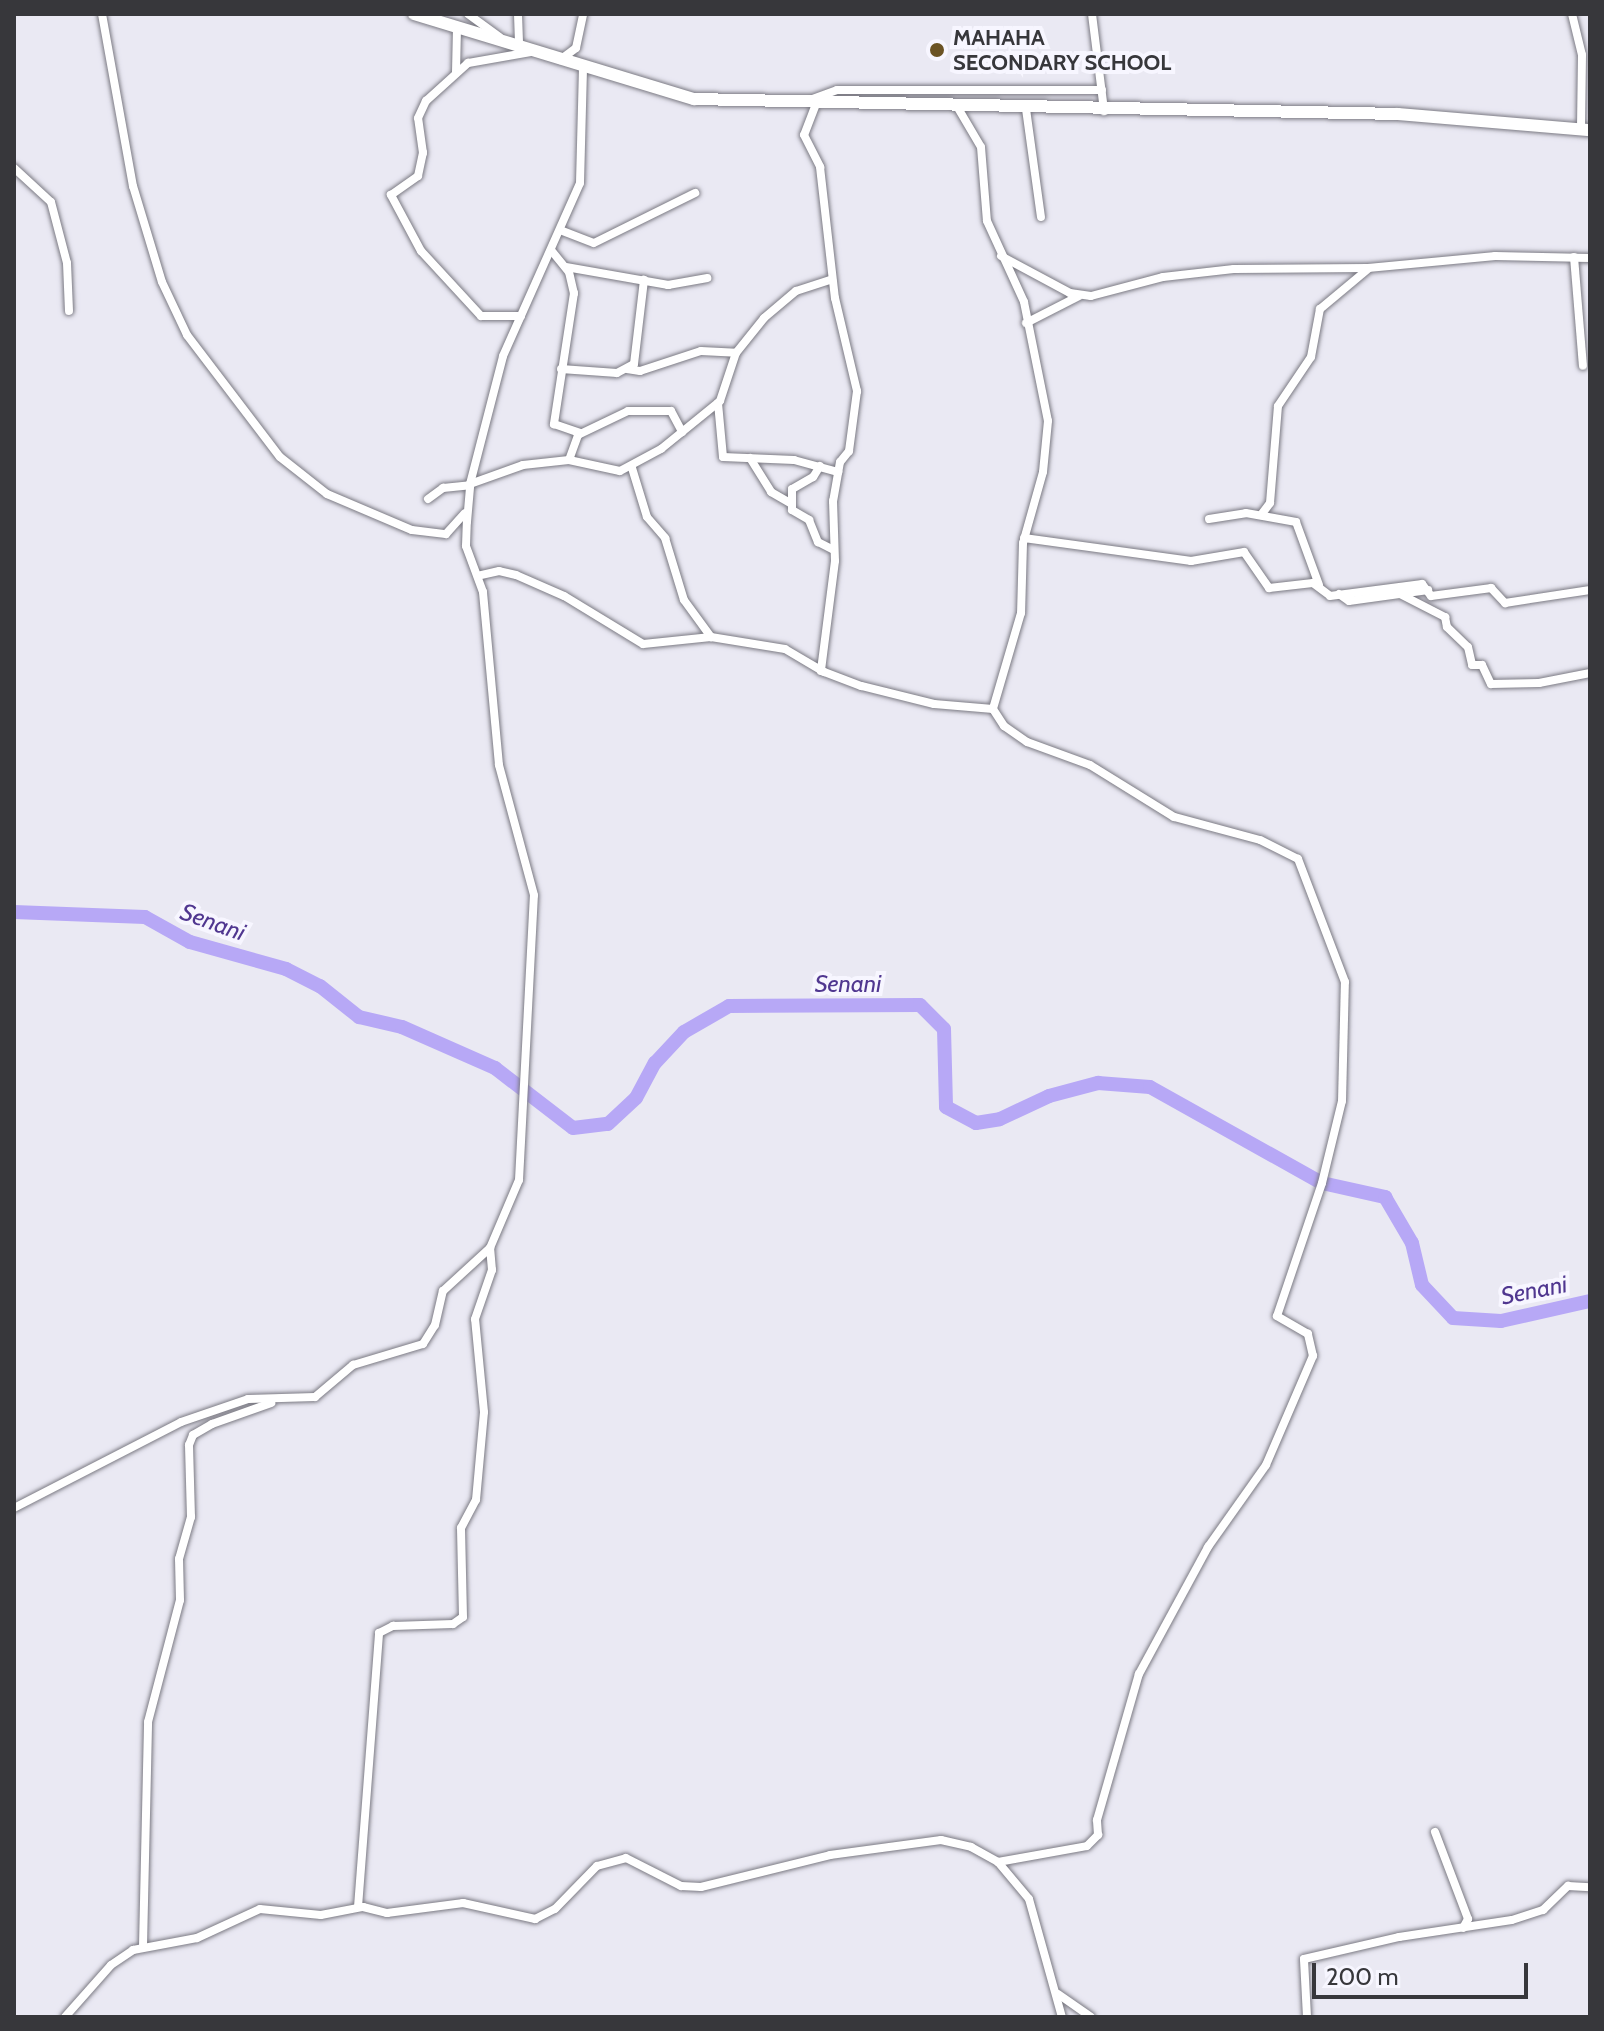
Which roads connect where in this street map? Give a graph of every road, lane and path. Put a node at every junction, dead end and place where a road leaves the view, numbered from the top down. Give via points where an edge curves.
1 (102, 14) edge
2 (414, 14) edge
3 (468, 14) edge
4 (518, 14) edge
5 (583, 14) edge
6 (1092, 14) edge
7 (1572, 14) edge
8 (457, 28) junction
9 (521, 49) junction
10 (559, 60) junction
11 (583, 67) junction
12 (456, 73) junction
13 (1102, 90) junction
14 (810, 104) junction
15 (958, 108) junction
16 (1026, 109) junction
17 (1104, 111) junction
18 (1585, 130) edge
19 (14, 168) edge
20 (695, 193) dead end
21 (1041, 217) dead end
22 (560, 230) junction
23 (551, 250) junction
24 (1001, 255) junction
25 (1574, 257) junction
26 (1590, 258) edge
27 (566, 267) junction
28 (1368, 268) junction
29 (707, 278) dead end
30 (832, 279) junction
31 (644, 280) junction
32 (1080, 296) junction
33 (69, 311) dead end
34 (521, 316) junction
35 (1026, 323) junction
36 (736, 353) junction
37 (1583, 366) dead end
38 (561, 369) junction
39 (627, 369) junction
40 (718, 403) junction
41 (682, 432) junction
42 (580, 433) junction
43 (750, 458) junction
44 (569, 460) junction
45 (820, 466) junction
46 (632, 468) junction
47 (838, 472) junction
48 (470, 485) junction
49 (428, 499) dead end
50 (469, 503) junction
51 (792, 504) junction
52 (1261, 515) junction
53 (1209, 519) dead end
54 (1024, 538) junction
55 (832, 549) junction
56 (478, 576) junction
57 (1319, 585) junction
58 (1428, 590) junction
59 (1590, 590) edge
60 (1339, 594) junction
61 (1400, 594) junction
62 (711, 637) junction
63 (821, 671) junction
64 (1590, 673) edge
65 (993, 709) junction
66 (490, 1248) junction
67 (288, 1400) junction
68 (14, 1508) edge
69 (1435, 1832) dead end
70 (998, 1862) junction
71 (1590, 1887) edge
72 (358, 1907) junction
73 (1462, 1928) junction
74 (143, 1946) junction
75 (1058, 1994) junction
76 (65, 2017) edge
77 (1062, 2017) edge
78 (1091, 2017) edge
79 (1307, 2017) edge

1 - 50 street via 133,186 162,282 187,335 260,434 309,482 388,523 446,534 461,521
2 - 8 main road
3 - 9 street
4 - 9 street
5 - 10 street via 576,48
6 - 13 street
7 - 18 street via 1582,55
8 - 9 main road
8 - 12 street
9 - 10 main road
9 - 12 street via 478,59
10 - 11 main road
11 - 14 main road via 688,99
11 - 22 street via 583,162 575,202
12 - 34 street via 420,108 417,126 423,153 418,176 391,194 392,202 429,260 481,316
13 - 14 street via 837,90
13 - 17 street
14 - 15 main road
14 - 30 street via 804,135 820,167
15 - 16 main road
15 - 24 street via 981,147 987,221
16 - 17 main road
16 - 21 street
17 - 18 main road via 1398,114
19 - 33 street via 54,211 67,263
20 - 22 street via 594,243
22 - 23 street
23 - 27 street
23 - 34 street
24 - 32 street
24 - 35 street via 1024,302
25 - 26 street
25 - 28 street via 1495,256
25 - 37 street
27 - 31 street
27 - 38 street via 574,293
28 - 32 street via 1201,271 1108,295
28 - 52 street via 1320,309 1311,357 1278,406 1270,503
29 - 31 street via 668,285
30 - 36 street via 796,291 764,318
30 - 47 street via 857,391 849,451
31 - 39 street via 637,359
32 - 35 street
34 - 48 street via 503,356
35 - 54 street via 1045,387 1048,421 1043,472
36 - 39 street via 701,351 640,371
36 - 40 street
38 - 39 street
38 - 42 street via 555,426
40 - 41 street
40 - 43 street via 721,455
41 - 42 street via 668,410 628,411
41 - 46 street
42 - 44 street
43 - 45 street
43 - 51 street via 771,492
44 - 46 street via 606,469
44 - 48 street via 523,465
45 - 47 street
45 - 51 street via 813,477 792,489
46 - 62 street via 647,517 663,532 684,600
47 - 55 street
48 - 49 street via 443,488
48 - 50 street
50 - 56 street via 466,546
51 - 55 street via 792,513 809,520 818,542
52 - 53 street
52 - 57 street via 1296,522
54 - 57 street via 1191,561 1244,552 1269,588
54 - 65 street via 1021,613
55 - 63 street via 834,573
56 - 62 street via 499,571 516,575 564,596 643,644
56 - 66 street via 491,652 499,765 531,876 535,929 519,1180
57 - 60 street via 1328,596
58 - 59 street via 1434,596 1491,588 1507,603
58 - 60 street via 1416,584
58 - 61 street
60 - 61 street via 1349,601
61 - 64 street via 1445,617 1447,627 1468,647 1472,665 1482,665 1491,684 1539,683
62 - 63 street via 785,649
63 - 65 street via 903,698
65 - 70 street via 1019,737 1090,765 1174,817 1260,840 1298,859 1341,964 1346,1069 1322,1183 1277,1316 1313,1343 1302,1392 1266,1465 1208,1547 1139,1674 1095,1841
66 - 67 street via 448,1284 431,1336 423,1344 353,1365 315,1397
66 - 72 street via 492,1270 475,1319 484,1412 476,1500 461,1528 463,1617 453,1624 387,1626 379,1633
67 - 68 street via 248,1399 181,1422
67 - 74 street via 233,1414 198,1431 189,1445 191,1517 179,1559 180,1600 148,1722
69 - 73 street via 1468,1919
70 - 72 street via 971,1847 941,1840 830,1855 749,1878 687,1887 626,1858 597,1866 555,1909 535,1919 463,1903 387,1913
70 - 75 street via 1029,1899
71 - 73 street via 1568,1886 1534,1914
72 - 74 street via 321,1915 260,1909 197,1938
73 - 79 street via 1304,1959
74 - 76 street via 111,1965
75 - 77 street
75 - 78 street

